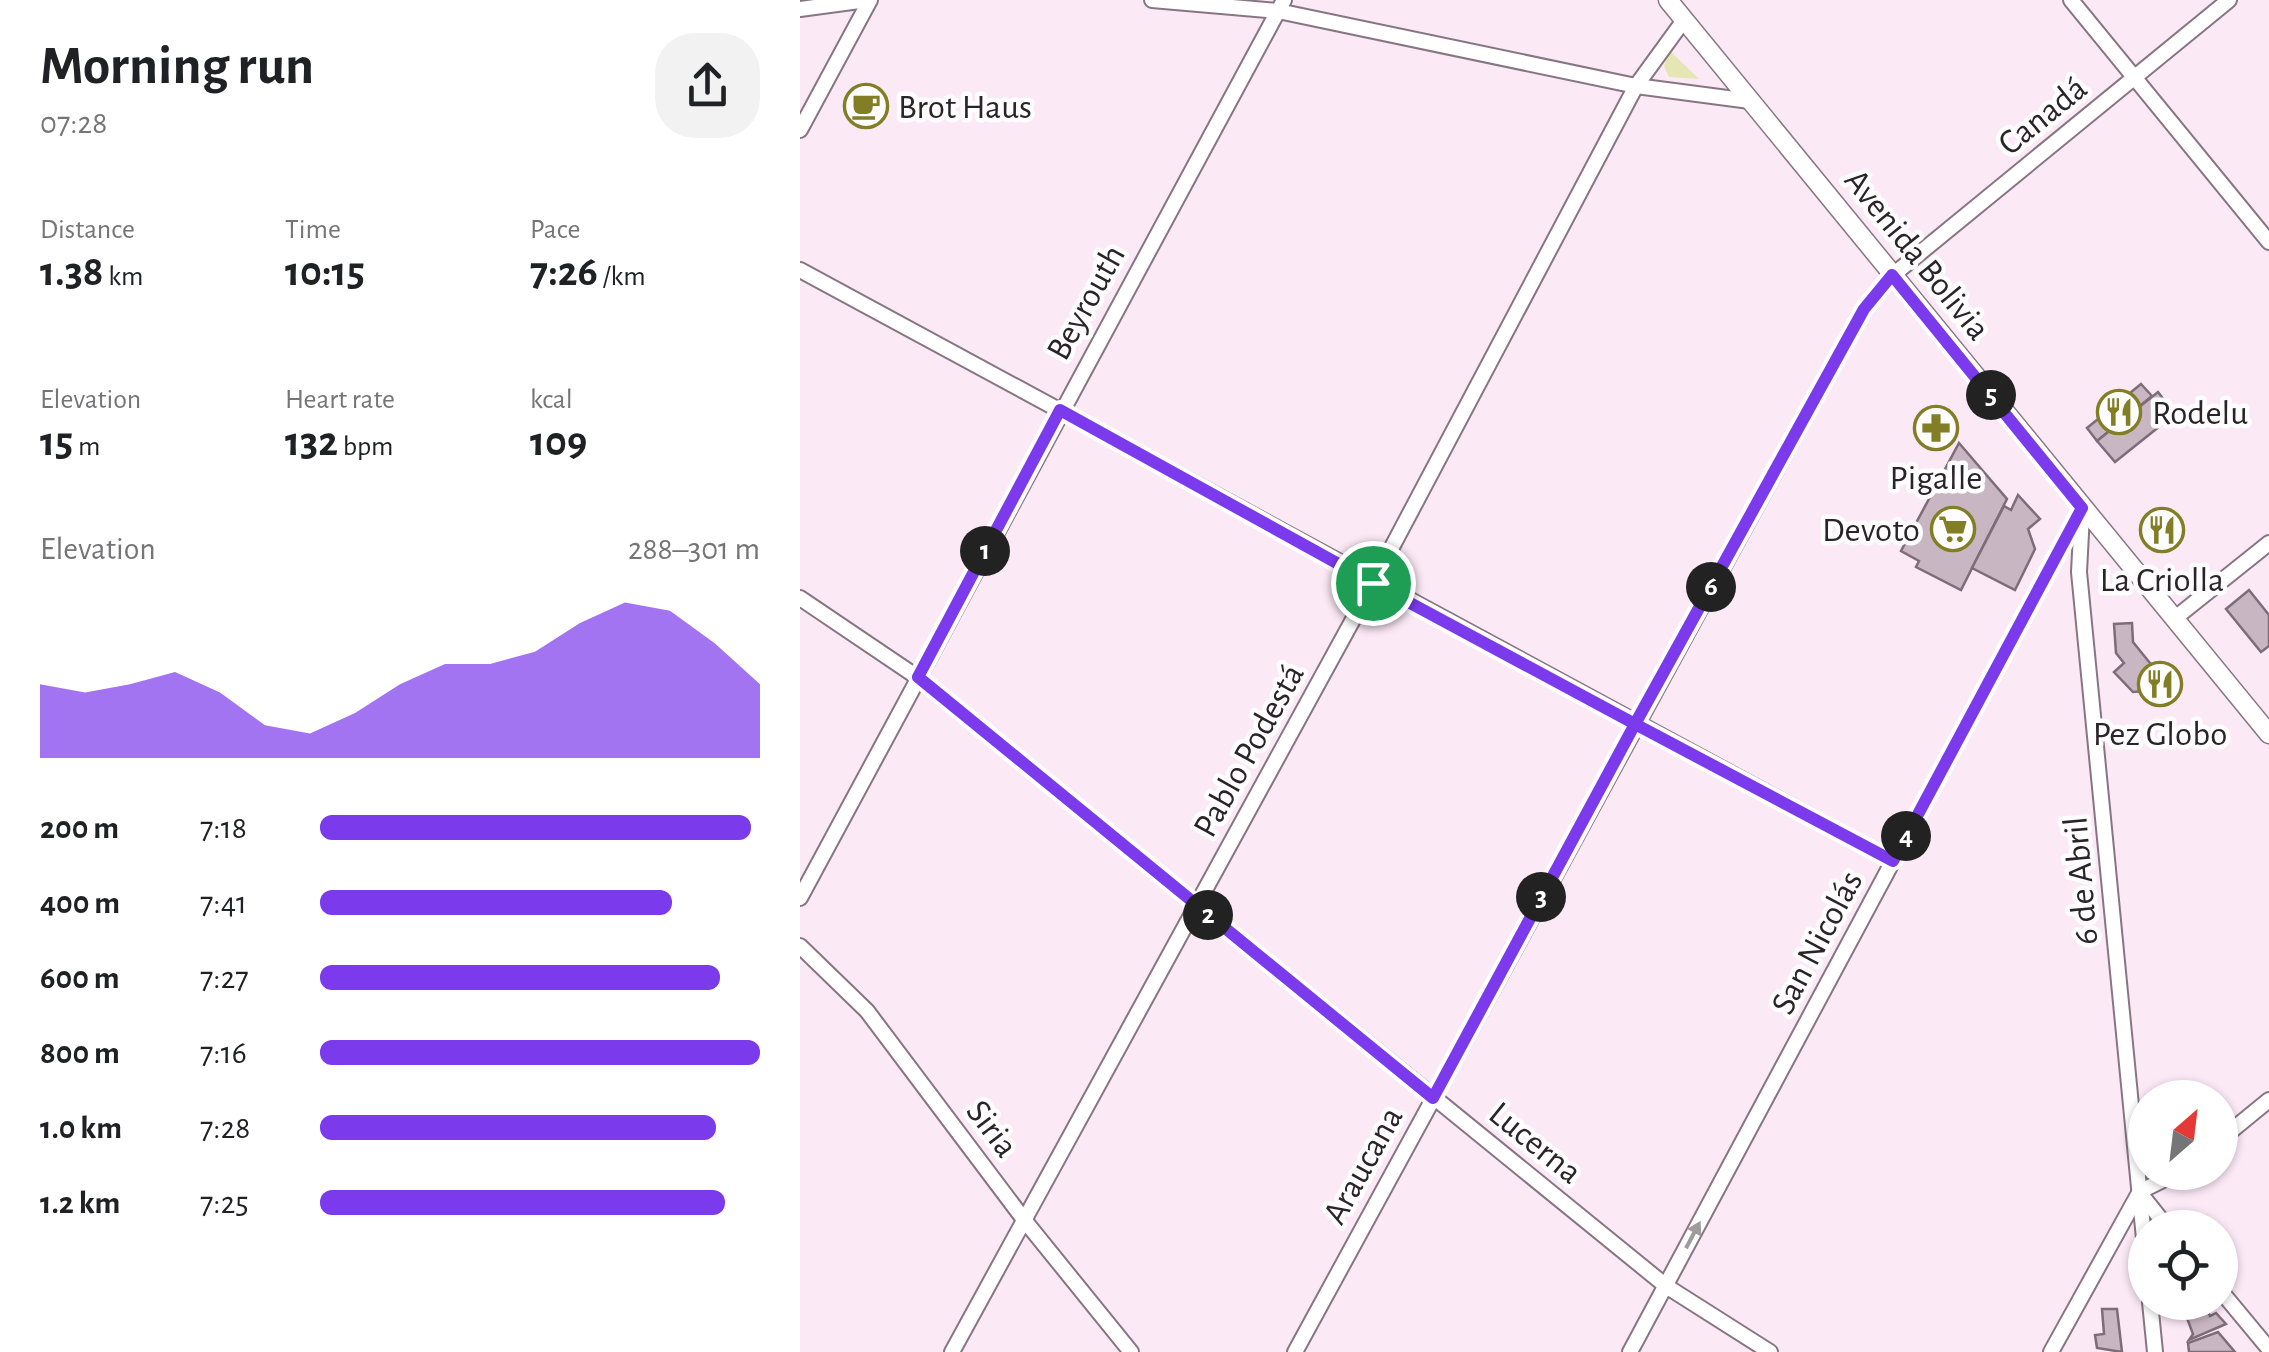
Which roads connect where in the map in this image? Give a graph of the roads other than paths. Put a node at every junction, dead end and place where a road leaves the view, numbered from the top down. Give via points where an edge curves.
1 (869, 0) edge
2 (1152, 0) edge
3 (1668, 0) edge
4 (2071, 0) edge
5 (2228, 0) edge
6 (1281, 6) edge
7 (800, 10) edge
8 (1684, 20) junction
9 (2134, 78) junction
10 (1636, 86) junction
11 (1750, 100) junction
12 (800, 130) edge
13 (2269, 242) edge
14 (800, 270) edge
15 (1892, 275) junction
16 (1060, 410) junction
17 (2082, 508) junction
18 (2269, 543) edge
19 (1373, 583) junction
20 (800, 598) edge
21 (2174, 620) junction
22 (918, 677) junction
23 (1635, 724) junction
24 (2269, 734) edge
25 (1893, 861) junction
26 (800, 898) edge
27 (1197, 906) junction
28 (800, 946) edge
29 (1433, 1098) junction
30 (2269, 1100) edge
31 (2238, 1125) edge
32 (2144, 1190) edge
33 (2140, 1192) junction
34 (2142, 1210) edge
35 (2154, 1210) edge
36 (1025, 1221) junction
37 (1666, 1286) junction
38 (2238, 1312) edge
39 (2152, 1320) edge
40 (2269, 1349) edge
41 (952, 1352) edge
42 (1131, 1352) edge
43 (1295, 1352) edge
44 (1630, 1352) edge
45 (1770, 1352) edge
46 (2051, 1352) edge
47 (2155, 1352) edge

1 - 7 street
1 - 12 street
2 - 6 street
3 - 8 street, Avenida Bolivia
4 - 9 street
5 - 9 street, Canadá
6 - 10 street
6 - 16 street, Beyrouth
8 - 10 street, Pablo Podestá
8 - 11 street, Avenida Bolivia
9 - 13 street
9 - 15 street, Canadá
10 - 11 street
10 - 19 street, Pablo Podestá
11 - 15 street, Avenida Bolivia
14 - 16 street
15 - 17 street, Avenida Bolivia
15 - 23 street, Araucana via 1864,309
16 - 19 street
16 - 22 street, Beyrouth
17 - 21 street, Avenida Bolivia
17 - 25 street, San Nicolás
17 - 33 street, 6 de Abril via 2079,572
18 - 21 street
19 - 23 street
19 - 27 street, Pablo Podestá
20 - 22 street, Lucerna
21 - 24 street, Avenida Bolivia
22 - 26 street, Beyrouth
22 - 27 street, Lucerna
23 - 25 street
23 - 29 street, Araucana
37 -> 25 street, San Nicolás
27 - 29 street, Lucerna
27 - 36 street, Pablo Podestá
28 - 36 street, Siria via 867,1010
29 - 37 street, Lucerna
29 - 43 street, Araucana
30 - 31 street
32 - 33 street
33 - 34 street, 6 de Abril
33 - 35 street
33 - 46 street
36 - 41 street, Pablo Podestá
36 - 42 street, Siria
37 - 44 street, San Nicolás
37 - 45 street, Lucerna
38 - 40 street
39 - 47 street

